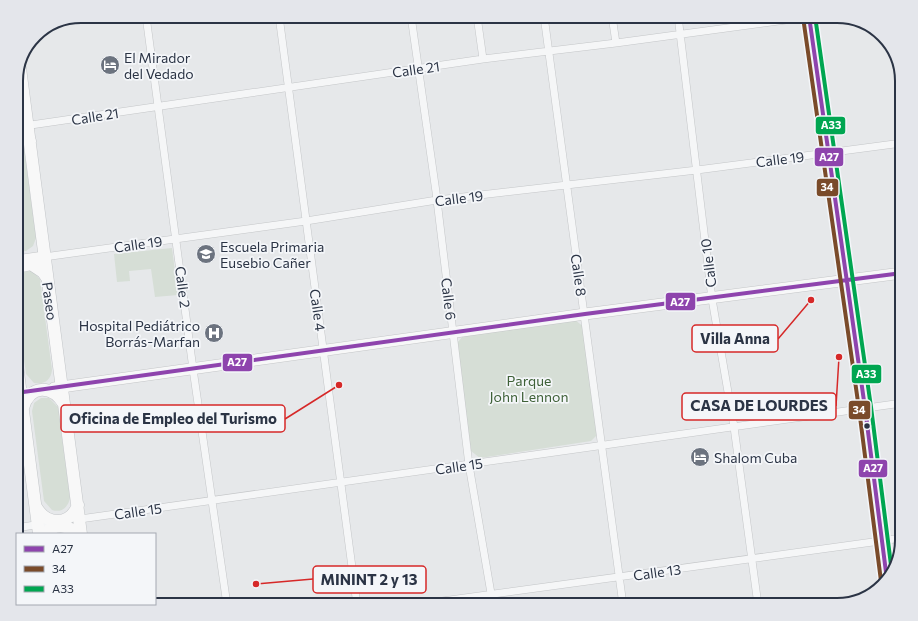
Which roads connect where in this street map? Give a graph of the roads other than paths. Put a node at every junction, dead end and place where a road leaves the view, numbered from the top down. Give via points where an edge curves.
1 (147, 23) edge
2 (279, 23) edge
3 (412, 23) edge
4 (478, 23) edge
5 (545, 23) edge
6 (613, 23) edge
7 (679, 23) edge
8 (760, 23) edge
9 (812, 23) edge
10 (681, 34) junction
11 (616, 43) junction
12 (549, 52) junction
13 (483, 59) junction
14 (418, 69) junction
15 (23, 86) edge
16 (289, 87) junction
17 (25, 98) junction
18 (159, 106) junction
19 (23, 107) edge
20 (23, 110) edge
21 (23, 128) edge
22 (23, 132) edge
23 (895, 144) edge
24 (828, 153) junction
25 (697, 170) junction
26 (567, 186) junction
27 (437, 200) junction
28 (306, 221) junction
29 (177, 238) junction
30 (42, 241) junction
31 (44, 257) junction
32 (23, 260) edge
33 (23, 261) edge
34 (23, 263) edge
35 (895, 274) edge
36 (47, 278) junction
37 (847, 280) junction
38 (712, 299) junction
39 (584, 314) junction
40 (453, 332) junction
41 (323, 350) junction
42 (193, 369) junction
43 (62, 387) junction
44 (41, 390) junction
45 (23, 392) edge
46 (64, 404) junction
47 (895, 404) edge
48 (23, 406) edge
49 (865, 408) junction
50 (23, 415) edge
51 (734, 427) junction
52 (601, 446) junction
53 (469, 465) junction
54 (341, 482) junction
55 (211, 501) junction
56 (78, 505) junction
57 (36, 507) junction
58 (80, 519) junction
59 (60, 522) junction
60 (23, 529) edge
61 (41, 531) edge
62 (78, 533) edge
63 (79, 533) edge
64 (895, 539) edge
65 (882, 540) junction
66 (752, 558) junction
67 (886, 571) edge
68 (620, 577) junction
69 (492, 594) junction
70 (225, 598) edge
71 (356, 598) edge
72 (463, 598) edge
73 (492, 598) edge
74 (622, 598) edge
75 (757, 598) edge

1 - 18 street, Calle 2
2 - 16 street, Calle 4
3 - 14 street, Calle 6
4 - 13 street
5 - 12 street, Calle 8
6 - 11 street
7 - 10 street, Calle 10
8 - 10 street, Calle 21
9 - 24 street
10 - 11 street, Calle 21
10 - 25 street, Calle 10
11 - 12 street, Calle 21
12 - 13 street, Calle 21
12 - 26 street, Calle 8
13 - 14 street, Calle 21
14 - 16 street, Calle 21
14 - 27 street, Calle 6
15 - 17 main road
16 - 18 street, Calle 21
16 - 28 street, Calle 4
17 - 19 main road
17 - 20 main road
18 - 21 street, Calle 21
18 - 29 street, Calle 2
22 - 30 main road, Paseo via 30,141
23 - 24 street, Calle 19
24 - 25 street, Calle 19
24 - 37 street
25 - 26 street, Calle 19
25 - 38 street, Calle 10
26 - 27 street, Calle 19
26 - 39 street, Calle 8
27 - 28 street, Calle 19
27 - 40 street, Calle 6
28 - 29 street, Calle 19
28 - 41 street, Calle 4
29 - 31 street, Calle 19
29 - 42 street, Calle 2
30 - 31 main road, Paseo
30 - 32 main road via 36,254
31 - 33 street, Calle 19
31 - 36 main road, Paseo
34 - 36 main road via 31,264
35 - 37 street
36 - 43 main road, Paseo
37 - 38 street
37 - 49 street
38 - 39 street
38 - 51 street, Calle 10
39 - 40 street
39 - 52 street, Calle 8
40 - 41 street
40 - 53 street, Calle 6
41 - 42 street
41 - 54 street, Calle 4
42 - 43 street
42 - 55 street, Calle 2
43 - 44 street
43 - 46 main road, Paseo
44 - 45 street
44 - 46 main road via 55,393
44 - 48 main road via 29,395
46 - 56 main road, Paseo
47 - 49 street, Calle 15
49 - 51 street, Calle 15
49 - 65 street
50 - 57 main road
51 - 52 street, Calle 15
51 - 66 street, Calle 10
52 - 53 street, Calle 15
52 - 68 street, Calle 8
53 - 54 street, Calle 15
53 - 69 street, Calle 6
54 - 55 street, Calle 15
54 - 71 street, Calle 4
55 - 58 street, Calle 15
55 - 70 street, Calle 2
56 - 58 main road, Paseo
56 - 59 main road via 71,516
57 - 59 main road via 45,518
57 - 61 main road
58 - 59 street, Calle 15
58 - 63 main road, Paseo
59 - 61 street, Calle 15
60 - 61 street, Calle 15
61 - 62 main road via 60,526
64 - 65 street, Calle 13
65 - 66 street, Calle 13
65 - 67 street
66 - 68 street, Calle 13
66 - 75 street, Calle 10
68 - 69 street, Calle 13
68 - 74 street, Calle 8
69 - 72 street, Calle 13
69 - 73 street, Calle 6

